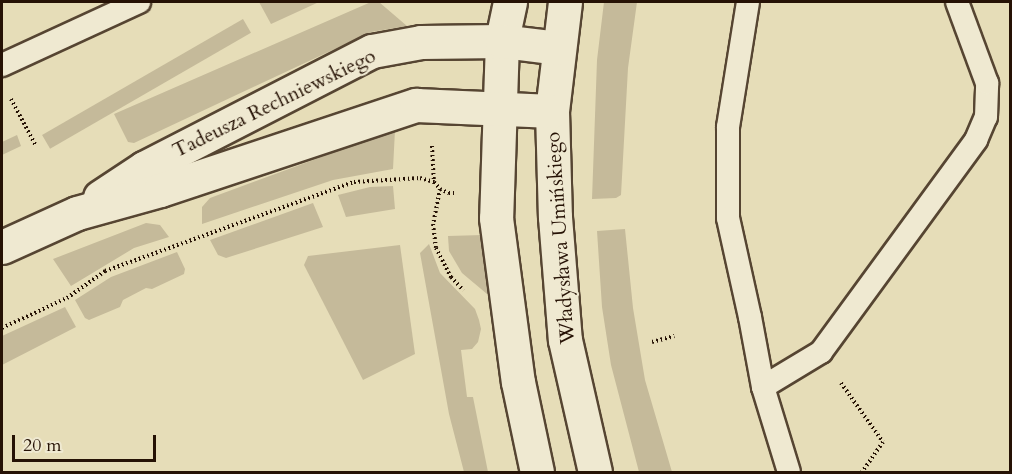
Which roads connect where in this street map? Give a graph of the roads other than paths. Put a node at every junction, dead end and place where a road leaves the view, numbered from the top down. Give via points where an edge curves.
1 (139, 2) edge
2 (510, 2) edge
3 (565, 2) edge
4 (748, 2) edge
5 (957, 2) edge
6 (502, 41) junction
7 (558, 48) junction
8 (2, 65) edge
9 (498, 108) junction
10 (552, 111) junction
11 (77, 213) junction
12 (2, 247) edge
13 (763, 387) junction
14 (537, 472) edge
15 (595, 472) edge
16 (789, 472) edge

1 - 8 lane
2 - 6 street
3 - 7 street, Władysława Umińskiego
4 - 13 lane via 728,127 728,218
5 - 13 lane via 987,83 986,117 976,140 821,352
6 - 7 street, Tadeusza Rechniewskiego
6 - 9 street
6 - 11 street, Tadeusza Rechniewskiego via 421,42 372,51 144,168
7 - 10 street, Władysława Umińskiego
9 - 10 street, Tadeusza Rechniewskiego
9 - 11 street, Tadeusza Rechniewskiego via 416,105 160,190
9 - 14 street via 495,191 518,382
10 - 15 street, Władysława Umińskiego via 555,217 565,340
11 - 12 street, Tadeusza Rechniewskiego
13 - 16 lane

